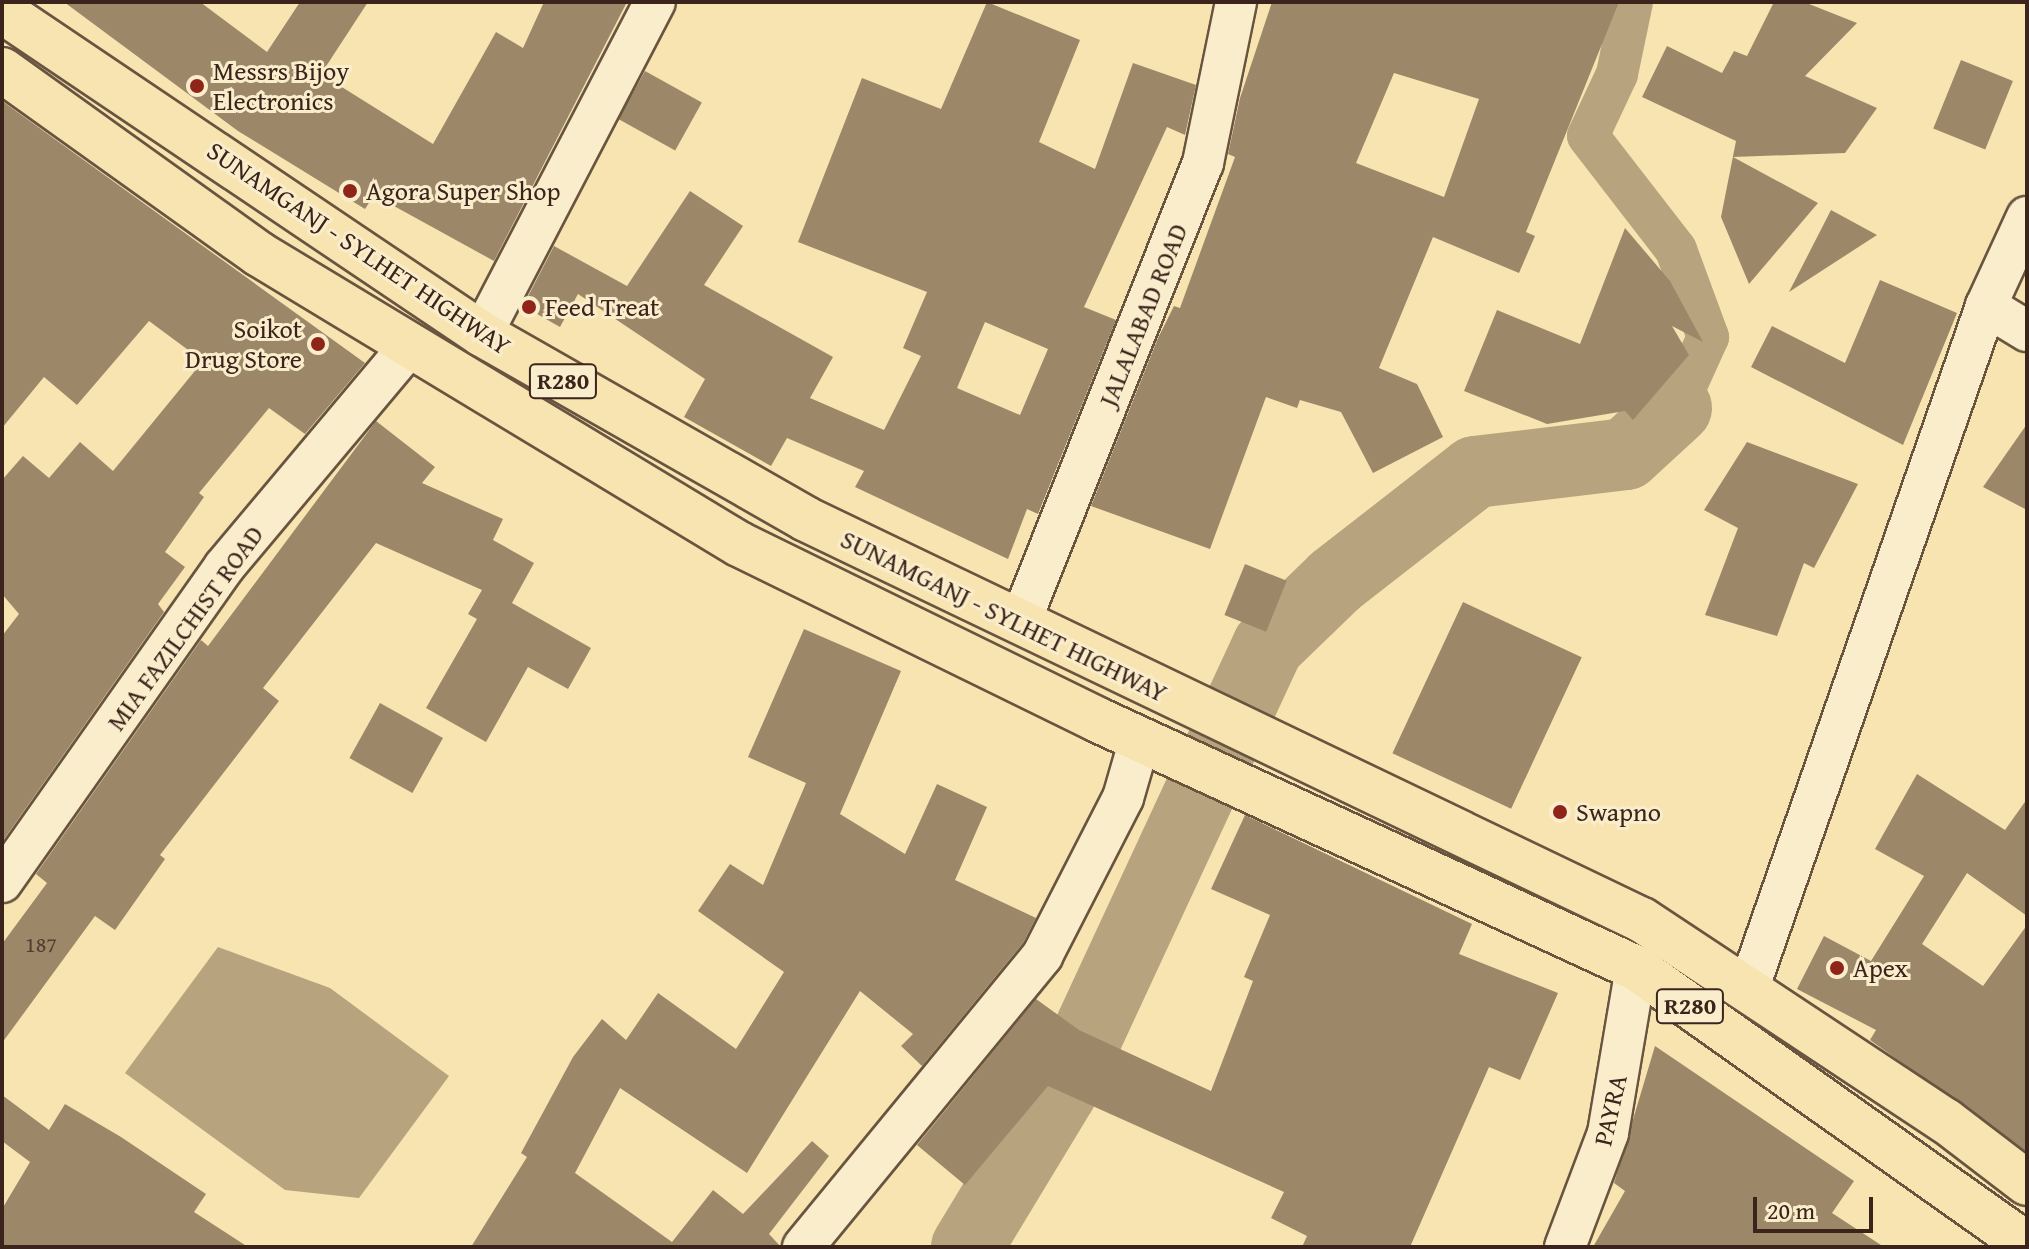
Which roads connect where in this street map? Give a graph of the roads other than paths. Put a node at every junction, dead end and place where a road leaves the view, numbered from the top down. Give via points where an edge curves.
1 (655, 2) edge
2 (1236, 2) edge
3 (2, 11) edge
4 (2, 70) edge
5 (2027, 217) edge
6 (1986, 306) junction
7 (2027, 331) edge
8 (482, 334) junction
9 (410, 345) junction
10 (1021, 620) junction
11 (1140, 739) junction
12 (2, 882) edge
13 (1636, 968) junction
14 (1749, 987) junction
15 (2027, 1183) edge
16 (2027, 1245) edge
17 (803, 1247) edge
18 (1565, 1247) edge

1 - 8 street
2 - 10 street, JALALABAD ROAD via 1203,163
3 - 8 main road, SUNAMGANJ - SYLHET HIGHWAY / R280
4 - 9 main road, SUNAMGANJ - SYLHET HIGHWAY / R280 via 259,254
5 - 6 street
6 - 7 street
6 - 14 street
8 - 10 main road, SUNAMGANJ - SYLHET HIGHWAY / R280 via 806,519
9 - 11 main road, SUNAMGANJ - SYLHET HIGHWAY / R280 via 739,544
9 - 12 street, MIA FAZILCHIST ROAD via 224,567
10 - 14 main road, SUNAMGANJ - SYLHET HIGHWAY / R280 via 1158,692 1642,920
11 - 13 main road, R280 via 1323,819
11 - 17 street via 1123,798 1042,956
13 - 16 main road, R280
13 - 18 street, PAYRA via 1608,1133
14 - 15 main road, SUNAMGANJ - SYLHET HIGHWAY / R280

